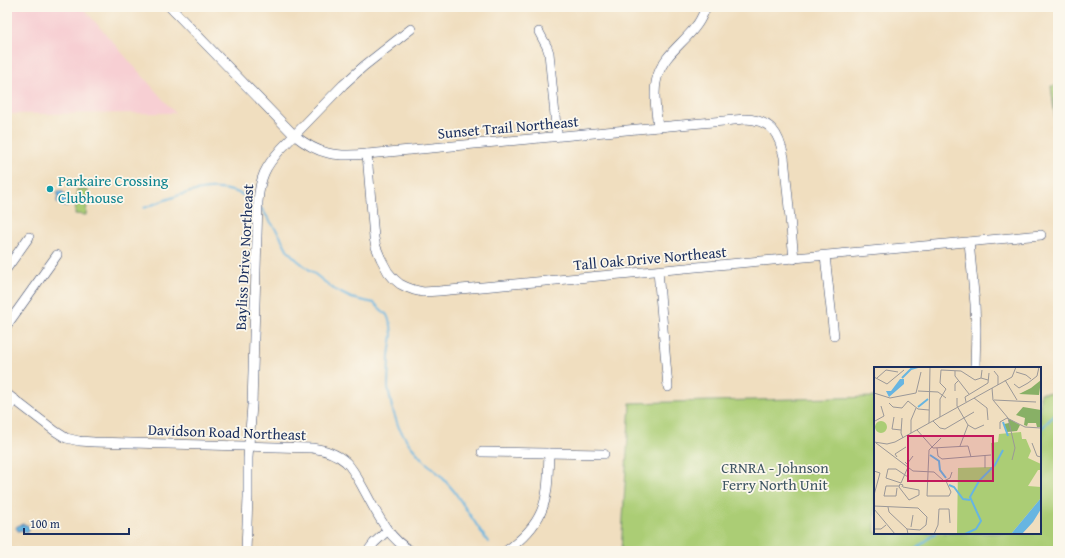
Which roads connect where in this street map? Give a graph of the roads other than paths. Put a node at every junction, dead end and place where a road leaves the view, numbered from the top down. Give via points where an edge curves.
1 (170, 7) edge
2 (706, 7) edge
3 (412, 29) dead end
4 (539, 32) dead end
5 (658, 127) junction
6 (294, 135) junction
7 (557, 136) junction
8 (367, 154) junction
9 (1041, 235) dead end
10 (29, 237) dead end
11 (969, 242) junction
12 (57, 255) dead end
13 (825, 256) junction
14 (794, 259) junction
15 (7, 268) edge
16 (658, 271) junction
17 (7, 324) edge
18 (834, 336) dead end
19 (975, 367) edge
20 (668, 387) dead end
21 (7, 394) edge
22 (15, 400) junction
23 (7, 410) edge
24 (249, 446) junction
25 (482, 452) dead end
26 (549, 453) junction
27 (604, 454) dead end
28 (387, 530) junction
29 (246, 551) edge
30 (368, 551) edge
31 (411, 551) edge
32 (506, 551) edge

1 - 6 street, Sunset Trail Northeast
2 - 5 street via 696,26 661,66 656,79
3 - 6 street, Bayliss Drive Northeast via 364,66
4 - 7 street via 549,53
5 - 7 street, Sunset Trail Northeast
5 - 14 street, Sunset Trail Northeast via 746,119 767,124 777,136 784,157
6 - 8 street, Sunset Trail Northeast via 319,151 348,156
6 - 24 street, Bayliss Drive Northeast via 271,160 261,178 259,190
7 - 8 street, Sunset Trail Northeast
8 - 16 street, Tall Oak Drive Northeast via 376,247 388,272 406,287 423,292 439,291
9 - 11 street, Tall Oak Drive Northeast
10 - 15 street
11 - 13 street, Tall Oak Drive Northeast
11 - 19 street via 975,304
12 - 17 street
13 - 14 street, Tall Oak Drive Northeast
13 - 18 street
14 - 16 street, Tall Oak Drive Northeast
16 - 20 street
21 - 22 street, Davidson Road Northeast
22 - 23 street
22 - 24 street, Davidson Road Northeast via 55,431 66,438 79,441
24 - 28 street, Davidson Road Northeast via 325,450 346,462
24 - 29 street, Bayliss Drive Northeast
25 - 26 street
26 - 27 street
26 - 32 street via 547,487 541,512 530,529
28 - 30 street
28 - 31 street, Davidson Road Northeast

